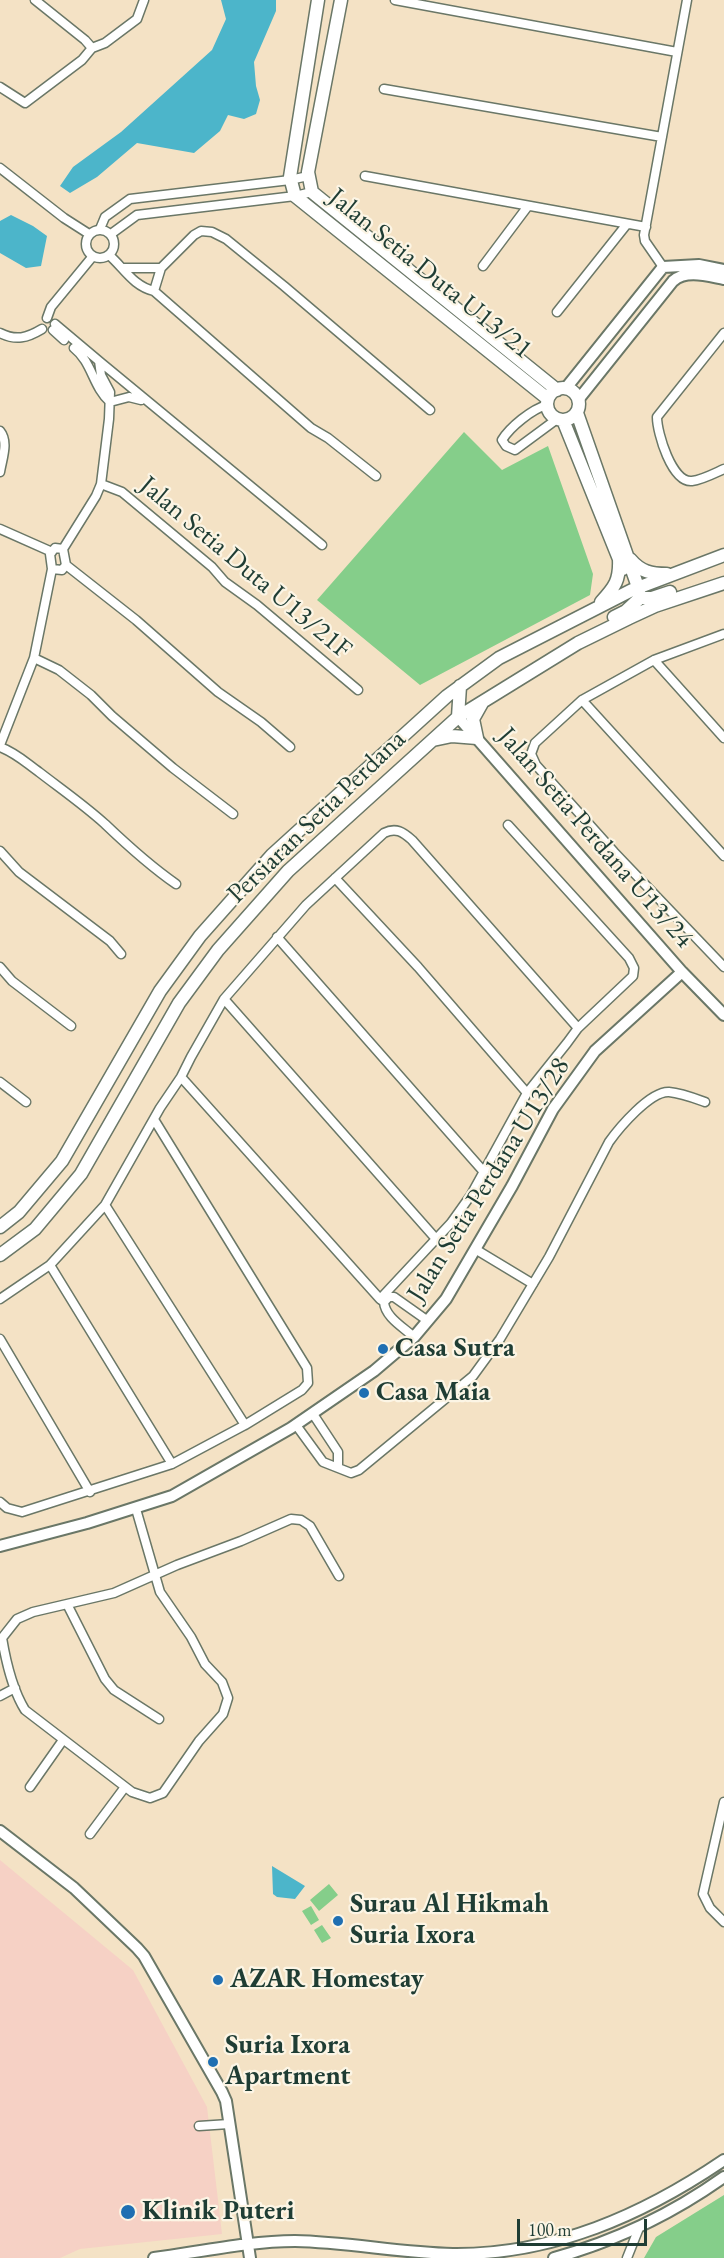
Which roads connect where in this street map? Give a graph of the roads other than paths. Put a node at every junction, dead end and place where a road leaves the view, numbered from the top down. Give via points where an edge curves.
1 (35, 0) edge
2 (144, 0) edge
3 (318, 0) edge
4 (341, 0) edge
5 (395, 0) edge
6 (687, 0) edge
7 (92, 48) junction
8 (677, 52) junction
9 (0, 87) edge
10 (384, 89) dead end
11 (662, 137) junction
12 (0, 168) edge
13 (308, 176) junction
14 (365, 176) dead end
15 (290, 180) junction
16 (312, 192) junction
17 (295, 196) junction
18 (528, 206) junction
19 (627, 224) junction
20 (646, 227) junction
21 (100, 229) junction
22 (89, 234) junction
23 (111, 234) junction
24 (110, 255) junction
25 (93, 256) junction
26 (483, 266) dead end
27 (667, 266) junction
28 (124, 268) junction
29 (161, 268) junction
30 (724, 270) edge
31 (679, 275) junction
32 (653, 278) junction
33 (724, 279) edge
34 (666, 289) junction
35 (154, 291) junction
36 (557, 312) dead end
37 (47, 318) junction
38 (54, 327) junction
39 (42, 329) junction
40 (0, 333) edge
41 (724, 333) edge
42 (99, 361) junction
43 (554, 396) junction
44 (145, 400) junction
45 (110, 402) junction
46 (578, 406) junction
47 (430, 410) dead end
48 (560, 419) junction
49 (0, 431) edge
50 (724, 469) edge
51 (0, 472) edge
52 (376, 476) dead end
53 (101, 484) junction
54 (0, 529) edge
55 (322, 545) dead end
56 (63, 549) junction
57 (52, 552) junction
58 (724, 555) edge
59 (623, 557) junction
60 (66, 565) junction
61 (52, 569) junction
62 (674, 574) junction
63 (724, 582) edge
64 (637, 592) junction
65 (595, 608) junction
66 (724, 634) edge
67 (555, 657) junction
68 (34, 658) junction
69 (654, 660) junction
70 (460, 686) junction
71 (358, 690) dead end
72 (485, 700) junction
73 (582, 700) junction
74 (430, 711) junction
75 (458, 717) junction
76 (477, 738) junction
77 (724, 738) edge
78 (432, 740) junction
79 (0, 746) edge
80 (290, 747) dead end
81 (233, 814) dead end
82 (508, 825) dead end
83 (0, 851) edge
84 (724, 856) edge
85 (335, 878) junction
86 (176, 884) dead end
87 (277, 937) junction
88 (121, 954) dead end
89 (668, 956) junction
90 (0, 967) edge
91 (724, 967) edge
92 (682, 972) junction
93 (668, 985) junction
94 (697, 987) junction
95 (224, 999) junction
96 (724, 1014) edge
97 (71, 1026) dead end
98 (579, 1028) junction
99 (182, 1077) junction
100 (0, 1082) edge
101 (527, 1093) junction
102 (26, 1102) dead end
103 (705, 1102) dead end
104 (155, 1121) junction
105 (484, 1172) junction
106 (105, 1205) junction
107 (0, 1227) edge
108 (437, 1239) junction
109 (475, 1249) junction
110 (0, 1255) edge
111 (50, 1265) junction
112 (533, 1284) junction
113 (0, 1299) edge
114 (382, 1300) junction
115 (428, 1320) junction
116 (414, 1337) junction
117 (0, 1340) edge
118 (313, 1414) junction
119 (246, 1425) junction
120 (296, 1425) junction
121 (172, 1464) junction
122 (338, 1467) junction
123 (90, 1492) junction
124 (0, 1502) edge
125 (136, 1509) junction
126 (0, 1546) edge
127 (154, 1576) junction
128 (339, 1576) dead end
129 (67, 1604) junction
130 (15, 1688) junction
131 (0, 1695) edge
132 (159, 1719) dead end
133 (63, 1740) junction
134 (124, 1786) junction
135 (30, 1787) dead end
136 (724, 1802) edge
137 (0, 1831) edge
138 (90, 1833) dead end
139 (724, 1922) edge
140 (229, 2124) junction
141 (199, 2126) dead end
142 (724, 2160) edge
143 (724, 2177) edge
144 (639, 2228) junction
145 (248, 2246) junction
146 (154, 2258) edge
147 (250, 2258) edge
148 (554, 2258) edge
149 (627, 2258) edge

1 - 7 street
2 - 7 street via 137,19
3 - 15 main road
4 - 13 main road
5 - 8 street
6 - 8 street
7 - 9 street via 25,103
8 - 11 street
10 - 11 street
11 - 20 street
12 - 22 street
13 - 15 street
13 - 16 main road, Jalan Setia Duta U13/21
14 - 18 street
15 - 17 main road, Jalan Setia Duta U13/21
15 - 21 street via 130,199 105,217
16 - 17 street
16 - 43 main road, Jalan Setia Duta U13/21
17 - 23 street via 137,215
17 - 43 main road, Jalan Setia Duta U13/21
18 - 19 street
18 - 26 street
19 - 20 street
19 - 36 street
20 - 27 street via 645,241
21 - 22 street
21 - 23 street
22 - 25 street via 85,246
23 - 24 street via 114,243
24 - 25 street
24 - 28 street
25 - 37 street
27 - 30 street via 699,265
27 - 31 street
27 - 32 street
28 - 29 street
28 - 35 street via 136,283
29 - 35 street
29 - 47 street via 201,231 226,239
31 - 33 street
31 - 34 street
32 - 34 street
32 - 43 street
34 - 46 street
35 - 52 street via 311,428
37 - 38 street
37 - 39 street
38 - 39 street via 49,332
38 - 42 street
38 - 45 street via 79,352 101,394
39 - 40 street via 29,338 11,338
41 - 50 street via 657,417 657,429 675,472 683,480 692,481
42 - 44 street
42 - 45 street
43 - 46 main road via 574,392
43 - 48 main road via 550,413
43 - 48 street via 502,440 515,450
44 - 45 street via 129,397
44 - 55 street
45 - 53 street
46 - 48 main road via 568,419
46 - 59 main road
48 - 59 main road
49 - 51 street via 5,442
53 - 56 street
53 - 71 street, Jalan Setia Duta U13/21F via 122,492
54 - 57 street
56 - 57 street
56 - 60 street
57 - 61 street
58 - 62 main road, Persiaran Setia Perdana
59 - 62 main road via 652,574
59 - 64 main road
59 - 65 main road via 615,585
60 - 61 street via 62,570
60 - 80 street
61 - 68 street
62 - 64 main road, Persiaran Setia Perdana
63 - 64 main road via 704,582 652,598
63 - 67 main road, Persiaran Setia Perdana via 647,610
64 - 65 main road, Persiaran Setia Perdana
64 - 67 main road via 626,611 585,633
65 - 70 main road, Persiaran Setia Perdana via 499,658
66 - 69 street
67 - 72 main road, Persiaran Setia Perdana
68 - 79 street
68 - 81 street via 59,670 91,694 173,768
69 - 73 street
69 - 77 street
70 - 74 main road, Persiaran Setia Perdana
70 - 75 main road
72 - 75 main road, Persiaran Setia Perdana
72 - 76 main road via 473,719
73 - 84 street
73 - 91 street via 535,743 531,754 536,765
74 - 75 main road
74 - 107 main road, Persiaran Setia Perdana via 272,855 200,936 160,991 62,1161 19,1212
75 - 76 street, Jalan Setia Perdana U13/24
75 - 78 main road, Persiaran Setia Perdana
76 - 78 main road via 452,736
76 - 89 street, Jalan Setia Perdana U13/24
78 - 110 main road, Persiaran Setia Perdana via 288,871 218,950 179,1003 81,1174 35,1229
79 - 86 street via 56,783
82 - 98 street via 634,968 633,976
83 - 88 street via 19,872 110,941
85 - 87 street
85 - 98 street via 384,833 404,832
85 - 101 street
87 - 95 street
87 - 105 street
89 - 92 street, Jalan Setia Perdana U13/24
89 - 93 street
90 - 97 street via 12,981
92 - 93 street, Jalan Setia Perdana U13/28
92 - 94 street, Jalan Setia Perdana U13/24
93 - 94 street
93 - 109 street, Jalan Setia Perdana U13/28 via 596,1051 553,1109
94 - 96 street, Jalan Setia Perdana U13/24
95 - 99 street
95 - 108 street
98 - 101 street
99 - 104 street
99 - 114 street
100 - 102 street
101 - 105 street
103 - 112 street via 661,1093 617,1131
104 - 106 street
104 - 119 street via 306,1368 308,1383 302,1390
105 - 108 street
106 - 111 street
106 - 119 street
108 - 114 street
109 - 112 street
109 - 115 street, Jalan Setia Perdana U13/28 via 446,1299
111 - 113 street
111 - 121 street
112 - 122 street via 474,1376 359,1470 351,1473
114 - 115 street via 394,1297
114 - 116 street via 384,1310
115 - 116 street, Jalan Setia Perdana U13/28
116 - 118 street, Jalan Setia Perdana U13/28
117 - 123 street
118 - 120 street, Jalan Setia Perdana U13/28
118 - 122 street via 338,1452
119 - 121 street
120 - 122 street via 323,1462
120 - 125 street, Jalan Setia Perdana U13/28 via 194,1485
121 - 123 street
123 - 124 street via 22,1512
125 - 126 street, Jalan Setia Perdana U13/28
125 - 127 street
127 - 128 street via 296,1518 310,1526
127 - 129 street via 114,1593
127 - 134 street via 205,1664 222,1682 228,1698 223,1714 163,1793 150,1798
129 - 130 street via 17,1619 2,1638
129 - 132 street via 105,1679 114,1690
130 - 131 street
130 - 133 street via 25,1710
133 - 134 street
133 - 135 street
134 - 138 street
136 - 139 street via 703,1894
137 - 140 street via 74,1888 137,1948 222,2092
140 - 141 street
140 - 145 street
142 - 145 street via 637,2212 549,2244 454,2254 292,2241
143 - 144 street
144 - 148 street
144 - 149 street
145 - 146 street
145 - 147 street

